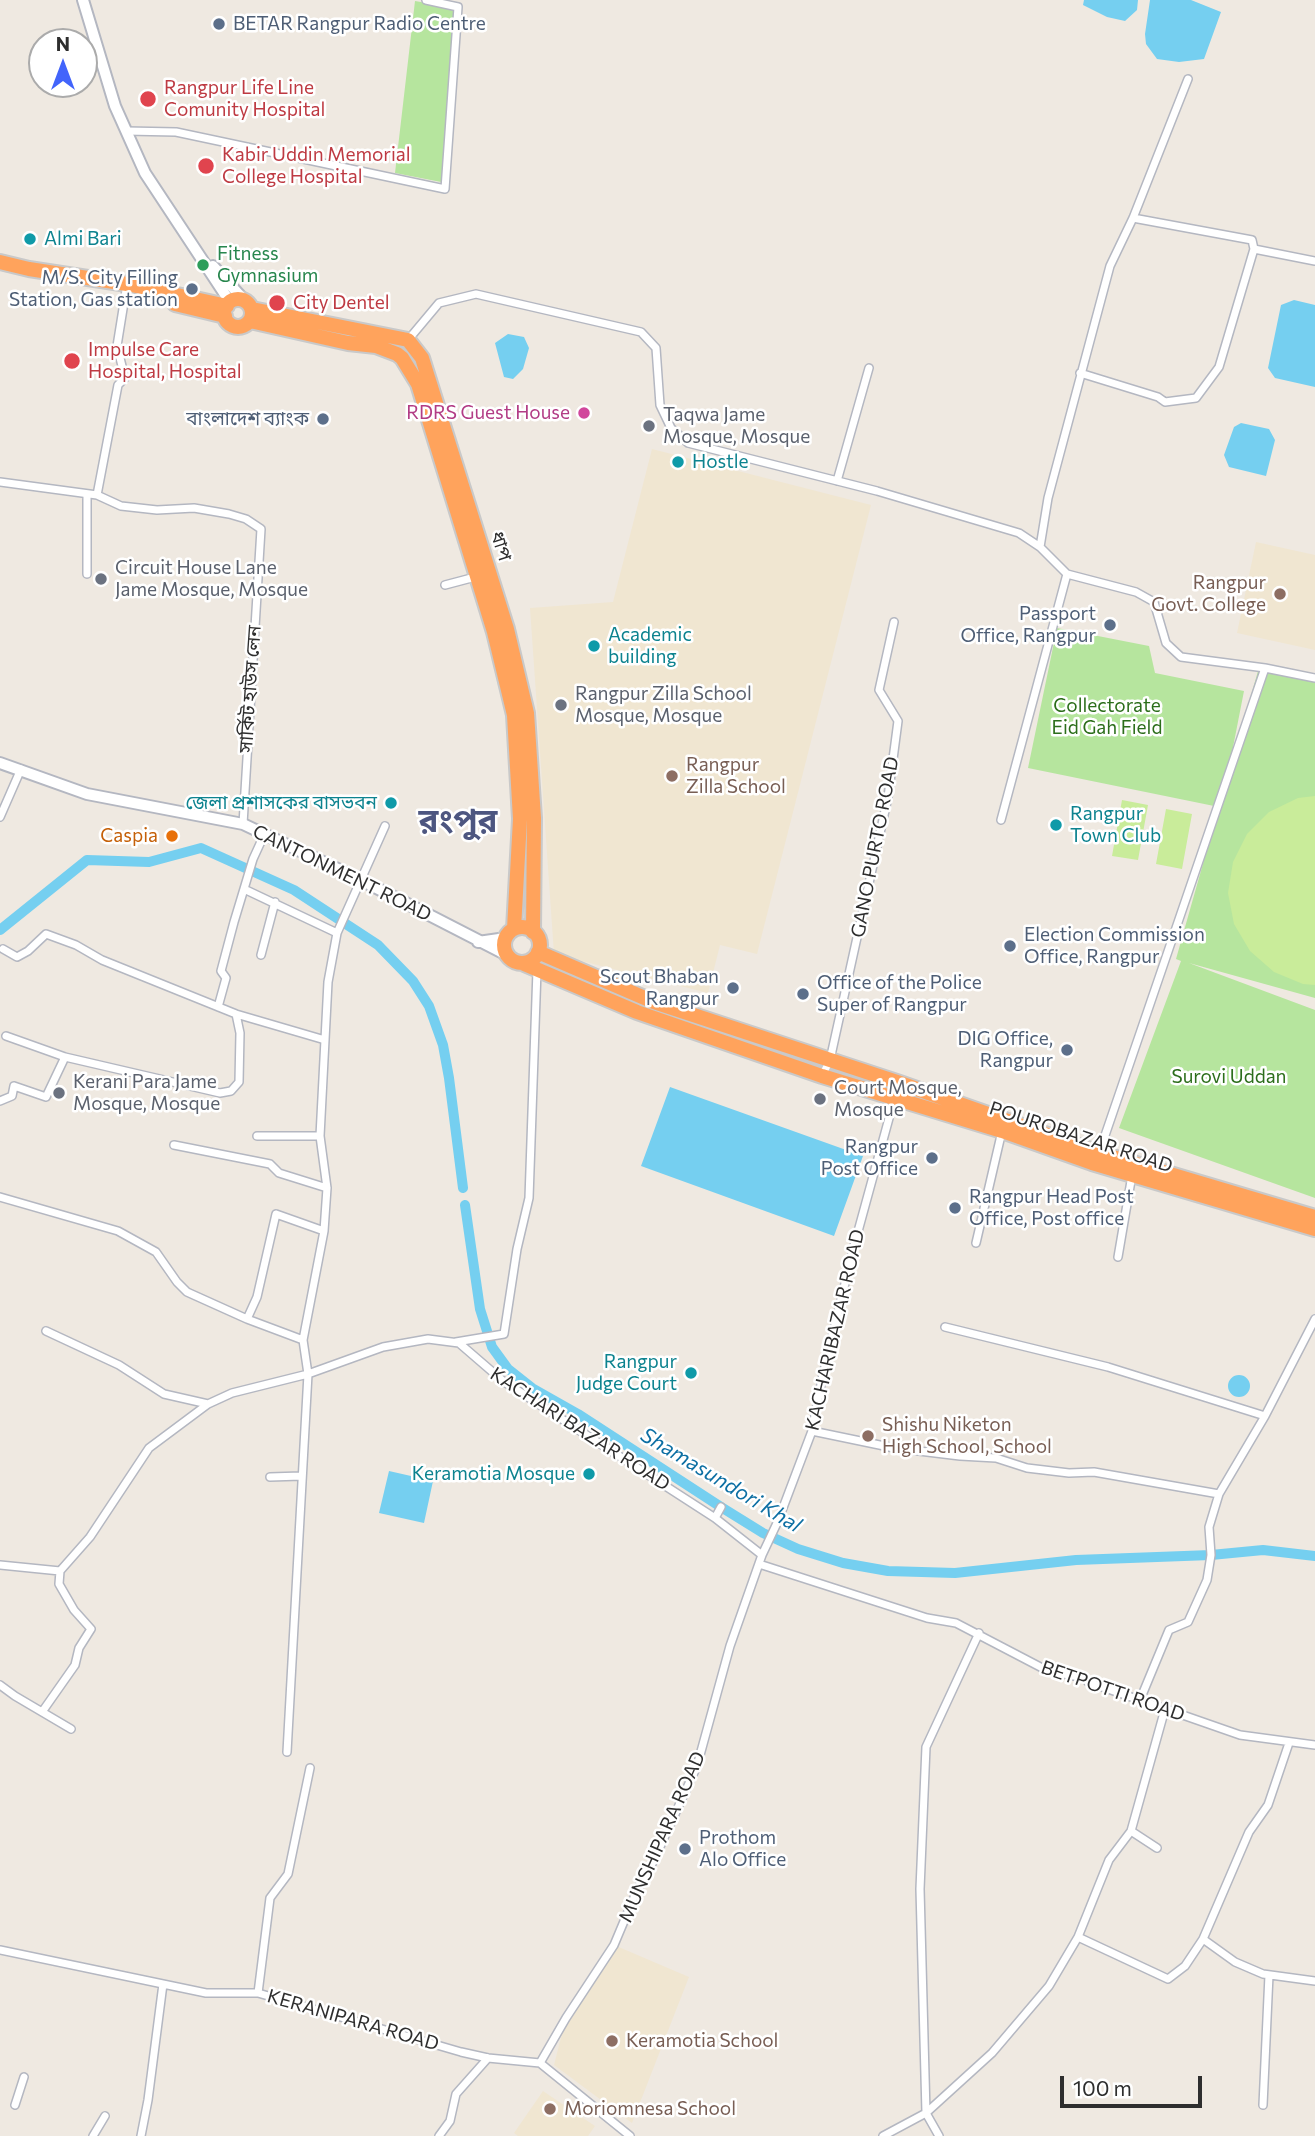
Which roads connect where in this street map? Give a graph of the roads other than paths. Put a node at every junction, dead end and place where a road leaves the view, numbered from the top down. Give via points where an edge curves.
1 (83, 0) edge
2 (426, 0) edge
3 (1188, 79) dead end
4 (126, 131) junction
5 (1133, 218) junction
6 (1254, 248) junction
7 (1315, 261) edge
8 (0, 262) edge
9 (0, 272) edge
10 (127, 287) junction
11 (238, 309) junction
12 (408, 340) junction
13 (869, 368) dead end
14 (1080, 373) junction
15 (837, 481) junction
16 (0, 482) edge
17 (88, 494) junction
18 (97, 495) junction
19 (1040, 547) junction
20 (87, 574) dead end
21 (1067, 574) junction
22 (483, 575) junction
23 (445, 585) dead end
24 (894, 622) dead end
25 (1265, 668) junction
26 (1315, 678) edge
27 (0, 763) edge
28 (21, 769) junction
29 (0, 817) edge
30 (1001, 820) dead end
31 (243, 824) junction
32 (385, 826) dead end
33 (264, 835) junction
34 (359, 879) junction
35 (244, 889) junction
36 (275, 902) junction
37 (533, 932) junction
38 (337, 933) junction
39 (510, 933) junction
40 (478, 942) junction
41 (3, 948) dead end
42 (538, 953) junction
43 (261, 955) dead end
44 (507, 955) junction
45 (522, 963) junction
46 (537, 969) junction
47 (218, 1007) junction
48 (236, 1014) junction
49 (6, 1036) dead end
50 (325, 1040) junction
51 (65, 1057) junction
52 (830, 1060) junction
53 (822, 1076) junction
54 (894, 1100) junction
55 (0, 1101) edge
56 (1002, 1131) junction
57 (257, 1136) dead end
58 (320, 1136) junction
59 (174, 1145) dead end
60 (1099, 1153) junction
61 (1132, 1174) junction
62 (327, 1188) junction
63 (0, 1197) edge
64 (1315, 1217) edge
65 (1315, 1229) edge
66 (324, 1231) junction
67 (976, 1243) dead end
68 (1118, 1256) dead end
69 (247, 1319) junction
70 (1315, 1319) edge
71 (945, 1327) dead end
72 (46, 1331) dead end
73 (303, 1340) junction
74 (456, 1342) junction
75 (303, 1353) junction
76 (308, 1374) junction
77 (299, 1376) junction
78 (208, 1404) junction
79 (578, 1414) dead end
80 (1265, 1416) junction
81 (571, 1423) junction
82 (812, 1431) junction
83 (660, 1467) dead end
84 (301, 1476) junction
85 (652, 1476) junction
86 (270, 1477) dead end
87 (1219, 1494) junction
88 (721, 1507) dead end
89 (715, 1518) junction
90 (762, 1555) junction
91 (759, 1564) junction
92 (0, 1565) edge
93 (60, 1571) junction
94 (979, 1633) junction
95 (0, 1685) edge
96 (1140, 1700) junction
97 (1165, 1709) junction
98 (42, 1712) junction
99 (71, 1729) dead end
100 (1289, 1743) junction
101 (1315, 1745) edge
102 (288, 1752) dead end
103 (310, 1768) dead end
104 (1131, 1830) junction
105 (1157, 1848) dead end
106 (1078, 1937) junction
107 (1203, 1939) junction
108 (0, 1950) edge
109 (1269, 1975) junction
110 (1315, 1981) edge
111 (163, 1984) junction
112 (258, 1993) junction
113 (488, 2058) junction
114 (540, 2063) junction
115 (24, 2077) dead end
116 (15, 2105) dead end
117 (1264, 2105) dead end
118 (926, 2113) junction
119 (105, 2116) dead end
120 (93, 2136) edge
121 (141, 2136) edge
122 (439, 2136) edge
123 (630, 2136) edge
124 (883, 2136) edge
125 (939, 2136) edge

1 - 4 main road
2 - 4 street via 458,7 445,189 176,132
3 - 5 street
4 - 11 main road via 145,173
5 - 6 street via 1252,240
5 - 14 street via 1110,266
6 - 7 street
6 - 14 street via 1219,368 1196,398 1165,402
8 - 10 highway, ধাপ
9 - 10 highway, ধাপ
10 - 11 highway, ধাপ
10 - 18 street via 117,346 125,378 118,384
11 - 12 highway, ধাপ
11 - 22 highway, ধাপ via 348,343 376,346 402,358 418,384
12 - 15 street via 439,303 476,294 641,332 656,348 660,405 671,428 688,443
12 - 22 highway, ধাপ via 431,380
13 - 15 street
14 - 19 street
15 - 19 street via 1019,533
16 - 17 street, সার্কিট হাউস লেন
17 - 18 street, সার্কিট হাউস লেন
17 - 20 street
18 - 31 street, সার্কিট হাউস লেন via 121,506 229,514 261,529
19 - 21 street
21 - 25 street via 1136,592 1154,602 1167,643 1181,657
21 - 30 street
22 - 23 street
22 - 37 highway, ধাপ via 507,629 527,713 534,818
22 - 39 highway, ধাপ via 514,715 520,819
24 - 52 street, GANO PURTO ROAD via 879,690 898,721 888,797
25 - 26 street
25 - 60 street
27 - 28 main road, CANTONMENT ROAD
28 - 29 street
28 - 31 main road, CANTONMENT ROAD via 87,794
31 - 33 main road, CANTONMENT ROAD
32 - 34 street
33 - 34 main road, CANTONMENT ROAD
33 - 35 street
34 - 38 street
34 - 40 main road, CANTONMENT ROAD
35 - 36 street
35 - 47 street via 221,971 226,978
36 - 38 street
36 - 43 street
37 - 39 highway via 521,927
37 - 42 highway, ধাপ via 540,945
38 - 50 street
39 - 40 main road
39 - 44 highway, ধাপ via 504,943
40 - 44 main road, CANTONMENT ROAD
41 - 47 street via 17,957 46,934
42 - 45 highway
42 - 52 highway, POUROBAZAR ROAD via 654,1002
44 - 45 highway
45 - 46 highway, POUROBAZAR ROAD
46 - 53 highway, POUROBAZAR ROAD via 637,1012
46 - 74 street via 529,1198 505,1334
47 - 48 street
48 - 50 street
48 - 51 street via 239,1082 231,1091 220,1093
49 - 51 street
50 - 58 street
51 - 55 street via 46,1097 14,1086 12,1096
52 - 53 street, GANO PURTO ROAD
52 - 60 highway, POUROBAZAR ROAD
53 - 54 highway, POUROBAZAR ROAD
54 - 56 highway, POUROBAZAR ROAD
54 - 82 street, KACHARIBAZAR ROAD via 854,1246
56 - 61 highway, POUROBAZAR ROAD
56 - 67 street
57 - 58 street
58 - 62 street
59 - 62 street via 270,1164 279,1173
60 - 64 highway, POUROBAZAR ROAD
61 - 65 highway, POUROBAZAR ROAD
61 - 68 street
62 - 66 street
63 - 69 street via 118,1231 156,1252 187,1292
66 - 69 street via 276,1214 257,1297
66 - 73 street
69 - 73 street
70 - 80 street
71 - 80 street via 1108,1367
72 - 78 street via 119,1365 164,1394
73 - 75 street
74 - 76 street via 428,1339 383,1347
74 - 81 street, KACHARI BAZAR ROAD via 503,1381
75 - 76 street
75 - 77 street
76 - 77 street
76 - 84 street
77 - 78 street
78 - 93 street via 149,1448 90,1537
79 - 81 street
80 - 87 street
81 - 85 street, KACHARI BAZAR ROAD
82 - 87 street via 894,1448 996,1458 1027,1468 1094,1472
82 - 90 street, KACHARIBAZAR ROAD
83 - 85 street
84 - 86 street
84 - 102 street
85 - 89 street, KACHARI BAZAR ROAD
87 - 96 street via 1209,1527 1207,1580 1188,1622 1169,1630
88 - 89 street
89 - 90 street, KACHARI BAZAR ROAD
90 - 91 street, MUNSHIPARA ROAD
91 - 94 street, BETPOTTI ROAD
91 - 114 street, MUNSHIPARA ROAD via 730,1646 698,1766 614,1945
92 - 93 street
93 - 98 street via 59,1584 92,1629 79,1648 75,1665
94 - 96 street, BETPOTTI ROAD via 1048,1671 1084,1678
94 - 118 street via 926,1747 920,1889
95 - 98 street
96 - 97 street, BETPOTTI ROAD
97 - 100 street, BETPOTTI ROAD via 1240,1735
97 - 104 street
98 - 99 street
100 - 101 street, BETPOTTI ROAD
100 - 107 street via 1268,1805 1249,1832
103 - 112 street via 288,1874 270,1898
104 - 105 street
104 - 106 street via 1109,1860
106 - 107 street via 1168,1979 1185,1966
106 - 118 street via 1049,1986 992,2053
107 - 109 street via 1235,1962
108 - 111 street, KERANIPARA ROAD
109 - 110 street
109 - 117 street
111 - 112 street, KERANIPARA ROAD via 206,1993
111 - 121 street
112 - 113 street, KERANIPARA ROAD
113 - 114 street, KERANIPARA ROAD
113 - 122 street via 456,2094 450,2121
114 - 123 street
115 - 116 street
118 - 124 street
118 - 125 street
119 - 120 street

